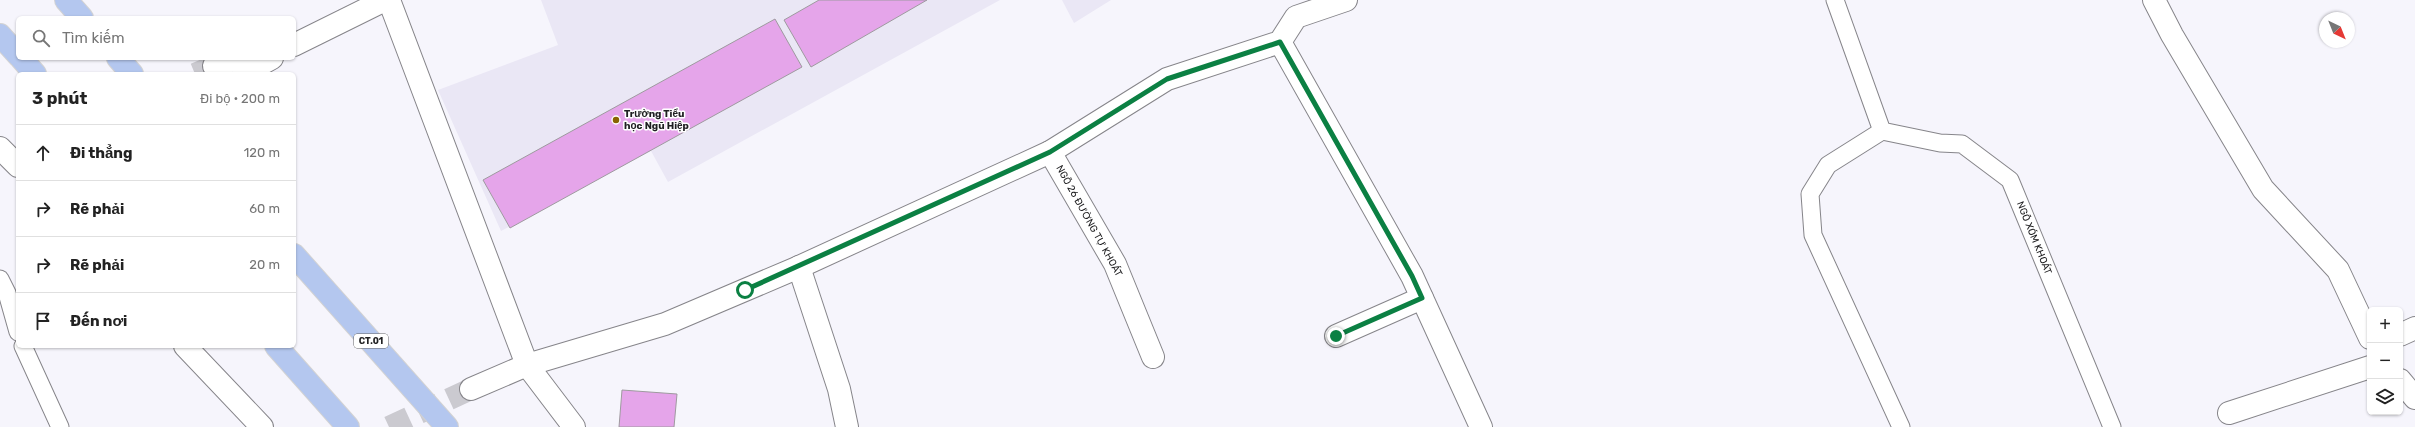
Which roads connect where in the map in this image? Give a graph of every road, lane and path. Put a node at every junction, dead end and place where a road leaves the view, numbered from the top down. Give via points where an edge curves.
1 (66, 0) edge
2 (385, 0) edge
3 (390, 0) edge
4 (1346, 0) edge
5 (1835, 0) edge
6 (2154, 0) edge
7 (80, 16) edge
8 (0, 35) edge
9 (298, 42) edge
10 (1280, 42) junction
11 (16, 53) edge
12 (23, 60) edge
13 (120, 60) edge
14 (234, 60) edge
15 (268, 60) edge
16 (214, 66) tunnel mouth
17 (33, 72) edge
18 (130, 72) edge
19 (247, 72) edge
20 (1882, 131) junction
21 (1050, 152) junction
22 (296, 257) edge
23 (799, 267) junction
24 (0, 279) edge
25 (1422, 298) junction
26 (16, 325) edge
27 (2415, 328) edge
28 (2367, 332) edge
29 (2403, 334) edge
30 (1336, 336) dead end
31 (24, 348) edge
32 (187, 348) edge
33 (278, 348) edge
34 (1153, 357) dead end
35 (527, 365) junction
36 (2367, 368) edge
37 (2403, 384) edge
38 (471, 389) tunnel mouth
39 (2415, 398) edge
40 (2229, 413) dead end
41 (60, 427) edge
42 (262, 427) edge
43 (348, 427) edge
44 (447, 427) edge
45 (574, 427) edge
46 (847, 427) edge
47 (1480, 427) edge
48 (1901, 427) edge
49 (2112, 427) edge

1 - 7 highway
2 - 9 street
3 - 35 street
4 - 10 street via 1296,17
5 - 20 lane
6 - 28 street via 2263,189 2338,270
8 - 11 highway
10 - 21 street via 1167,79
10 - 25 street
12 - 17 highway
13 - 18 highway
14 - 16 street
15 - 19 street
20 - 48 lane via 1828,165 1810,194 1813,235
20 - 49 lane, NGÕ XÓM KHOÁT via 1940,143 1962,144 2010,180
21 - 23 street
21 - 34 street, NGÕ 26 ĐƯỜNG TỰ KHOÁT via 1115,264
22 - 44 highway, CT.01
23 - 35 street via 665,324
23 - 46 street via 839,390
24 - 26 lane via 7,293
25 - 30 street
25 - 47 street
27 - 29 street
31 - 41 lane
32 - 42 street
33 - 43 highway
35 - 38 street
35 - 45 street
36 - 40 street
37 - 39 street

